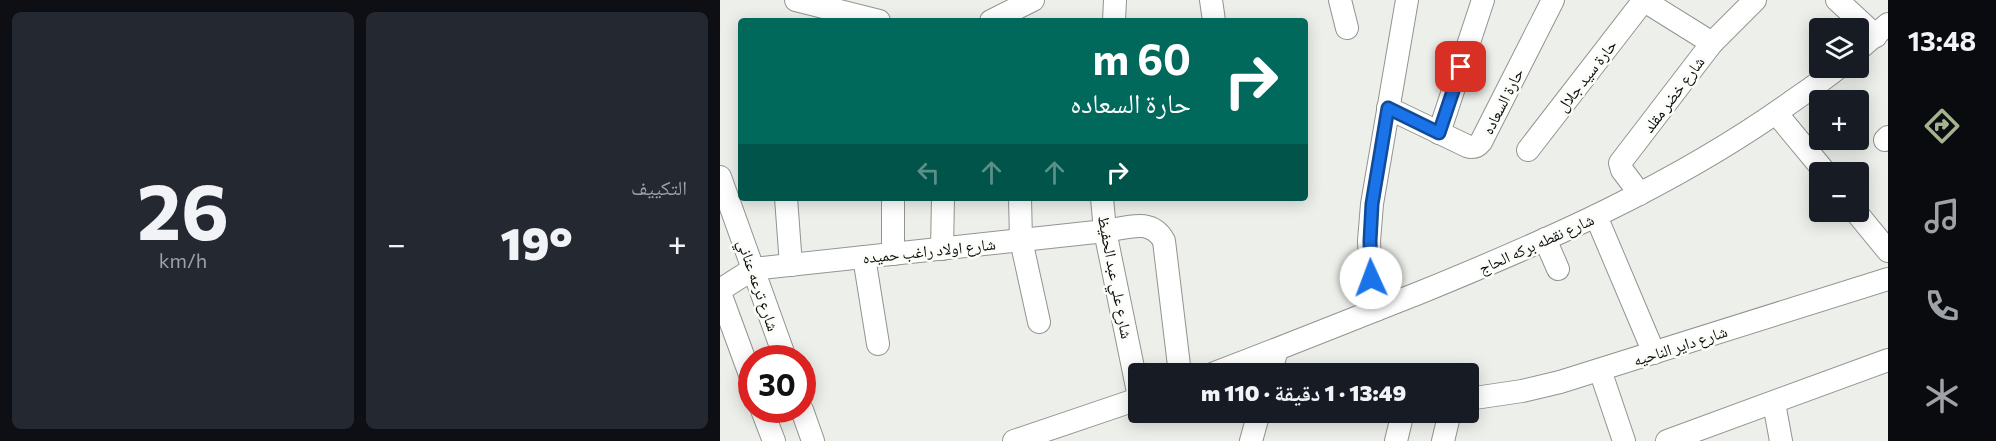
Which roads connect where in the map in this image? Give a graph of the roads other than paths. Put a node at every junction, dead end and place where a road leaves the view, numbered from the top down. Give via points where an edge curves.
1 (796, 0) edge
2 (1033, 0) edge
3 (1115, 0) edge
4 (1211, 0) edge
5 (1340, 0) edge
6 (1407, 0) edge
7 (1483, 0) edge
8 (1553, 0) edge
9 (1643, 0) edge
10 (1755, 0) edge
11 (1837, 0) edge
12 (1670, 7) edge
13 (876, 13) edge
14 (997, 18) edge
15 (1114, 18) edge
16 (1214, 18) edge
17 (1347, 28) dead end
18 (1874, 37) edge
19 (1712, 43) junction
20 (1824, 78) edge
21 (1388, 108) junction
22 (1776, 112) junction
23 (1439, 133) junction
24 (1528, 150) dead end
25 (1816, 162) edge
26 (720, 177) edge
27 (1640, 194) junction
28 (786, 201) edge
29 (893, 201) edge
30 (943, 201) edge
31 (1020, 201) edge
32 (1102, 201) edge
33 (1596, 216) junction
34 (1864, 222) edge
35 (1105, 231) junction
36 (1545, 239) junction
37 (1022, 240) junction
38 (942, 249) junction
39 (1888, 251) edge
40 (893, 254) junction
41 (864, 257) junction
42 (791, 265) junction
43 (753, 269) junction
44 (1558, 269) dead end
45 (1888, 279) edge
46 (720, 292) edge
47 (1376, 310) junction
48 (1039, 322) dead end
49 (878, 344) dead end
50 (739, 345) edge
51 (779, 345) edge
52 (1277, 350) junction
53 (1654, 353) junction
54 (1888, 360) edge
55 (1132, 363) edge
56 (1179, 363) edge
57 (1242, 363) edge
58 (1273, 363) edge
59 (1600, 370) junction
60 (1479, 397) edge
61 (1128, 402) edge
62 (1774, 403) junction
63 (767, 423) edge
64 (807, 423) edge
65 (1256, 423) edge
66 (1400, 423) edge
67 (1447, 423) edge
68 (774, 441) edge
69 (813, 441) edge
70 (1014, 441) edge
71 (1251, 441) edge
72 (1396, 441) edge
73 (1443, 441) edge
74 (1624, 441) edge
75 (1666, 441) edge
76 (1781, 441) edge

1 - 13 street
2 - 14 street
3 - 15 street
4 - 16 street
5 - 17 street
6 - 21 street
7 - 23 street
8 - 23 street, حارة السعاده via 1481,142 1472,147
9 - 12 street
9 - 24 street, حارة سيد جلال
10 - 19 street, شارع خضر مقلد
11 - 18 street
12 - 19 street
19 - 27 street, شارع خضر مقلد via 1620,163
20 - 22 street, شارع نقطه بركه الحاج
21 - 23 street, حارة السعاده
21 - 47 street via 1370,232
22 - 25 street
22 - 27 street, شارع نقطه بركه الحاج via 1737,140
26 - 43 street, شارع ترعه عناني
27 - 33 street, شارع نقطه بركه الحاج
28 - 42 street
29 - 40 street
30 - 38 street
31 - 37 street
32 - 35 street, شارع علي عبد الحفيظ
33 - 36 street, شارع نقطه بركه الحاج
33 - 53 street
34 - 39 street
35 - 37 street, شارع اولاد راغب حميده
35 - 55 street, شارع علي عبد الحفيظ
35 - 56 street, شارع اولاد راغب حميده via 1143,225 1160,233
36 - 44 street
36 - 47 street, شارع نقطه بركه الحاج
37 - 38 street, شارع اولاد راغب حميده
37 - 48 street
38 - 40 street, شارع اولاد راغب حميده
40 - 41 street, شارع اولاد راغب حميده
41 - 42 street, شارع اولاد راغب حميده
41 - 49 street
42 - 43 street, شارع اولاد راغب حميده
43 - 46 street
43 - 51 street, شارع ترعه عناني
45 - 53 street, شارع داير الناحيه
46 - 50 street
47 - 52 street, شارع نقطه بركه الحاج
52 - 57 street, شارع نقطه بركه الحاج
52 - 58 street
53 - 59 street, شارع داير الناحيه
54 - 62 street
59 - 60 street, شارع داير الناحيه via 1522,391
59 - 74 street
61 - 70 street
62 - 75 street
62 - 76 street
63 - 68 street
64 - 69 street
65 - 71 street
66 - 72 street
67 - 73 street

